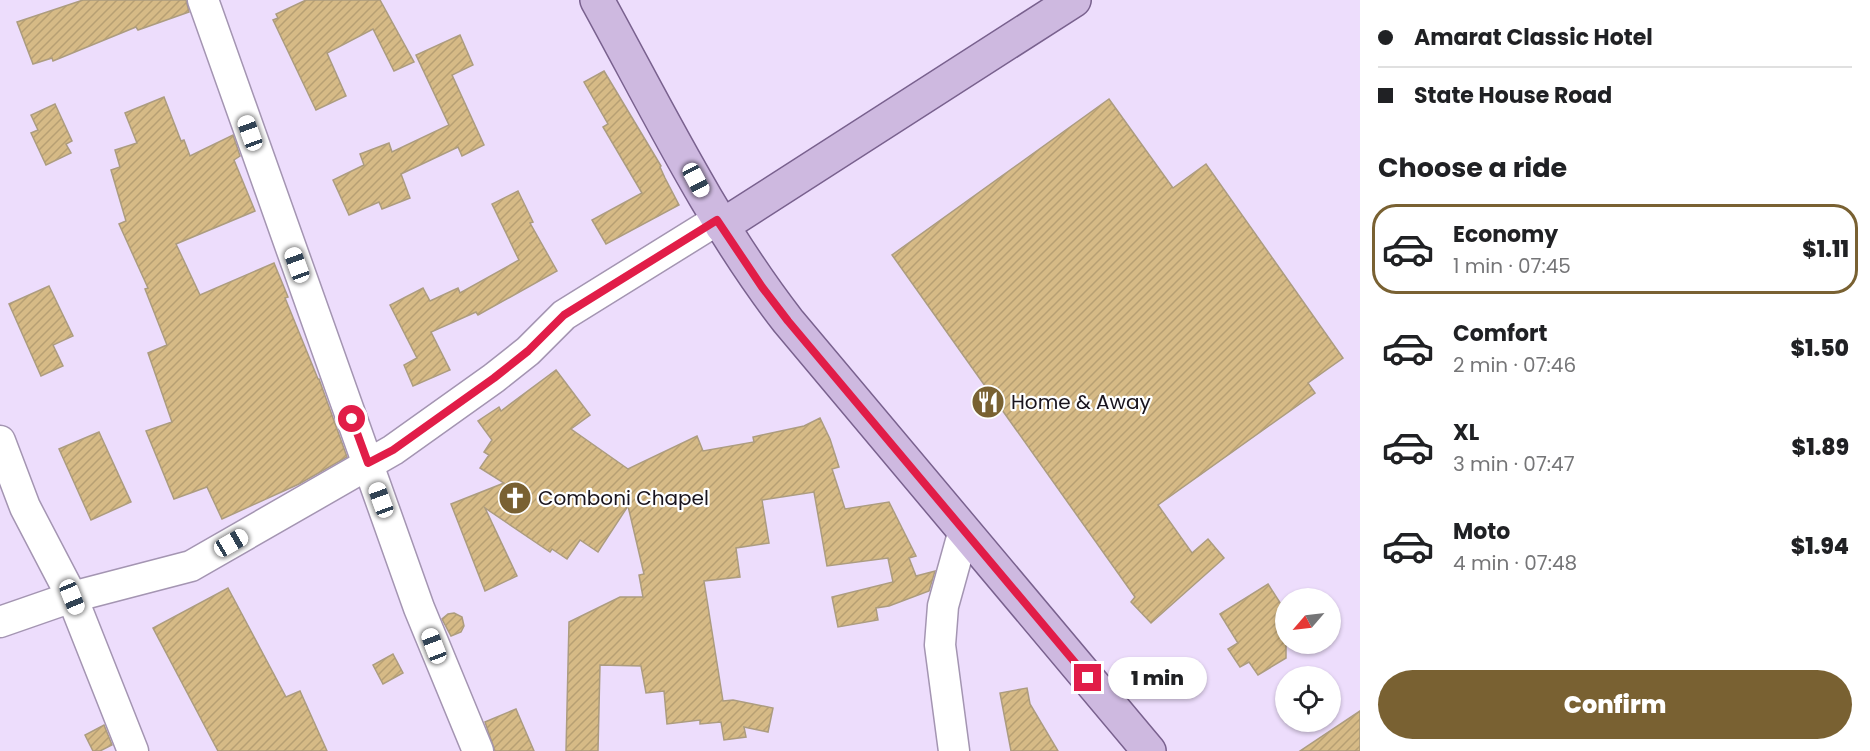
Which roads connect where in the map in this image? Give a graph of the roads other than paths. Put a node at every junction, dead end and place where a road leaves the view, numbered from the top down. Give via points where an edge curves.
1 (203, 0) edge
2 (597, 0) edge
3 (1074, 0) edge
4 (720, 224) junction
5 (0, 441) edge
6 (368, 463) junction
7 (964, 530) junction
8 (72, 597) junction
9 (0, 622) edge
10 (133, 751) edge
11 (478, 751) edge
12 (954, 751) edge
13 (1149, 751) edge

1 - 6 street
2 - 4 main road
3 - 4 main road
4 - 6 street via 564,315 494,378 393,450
4 - 7 main road via 788,321
5 - 8 street via 25,507
6 - 8 street via 191,566
6 - 11 street via 419,608
7 - 12 street via 943,606 940,645
7 - 13 main road
8 - 9 street
8 - 10 street

